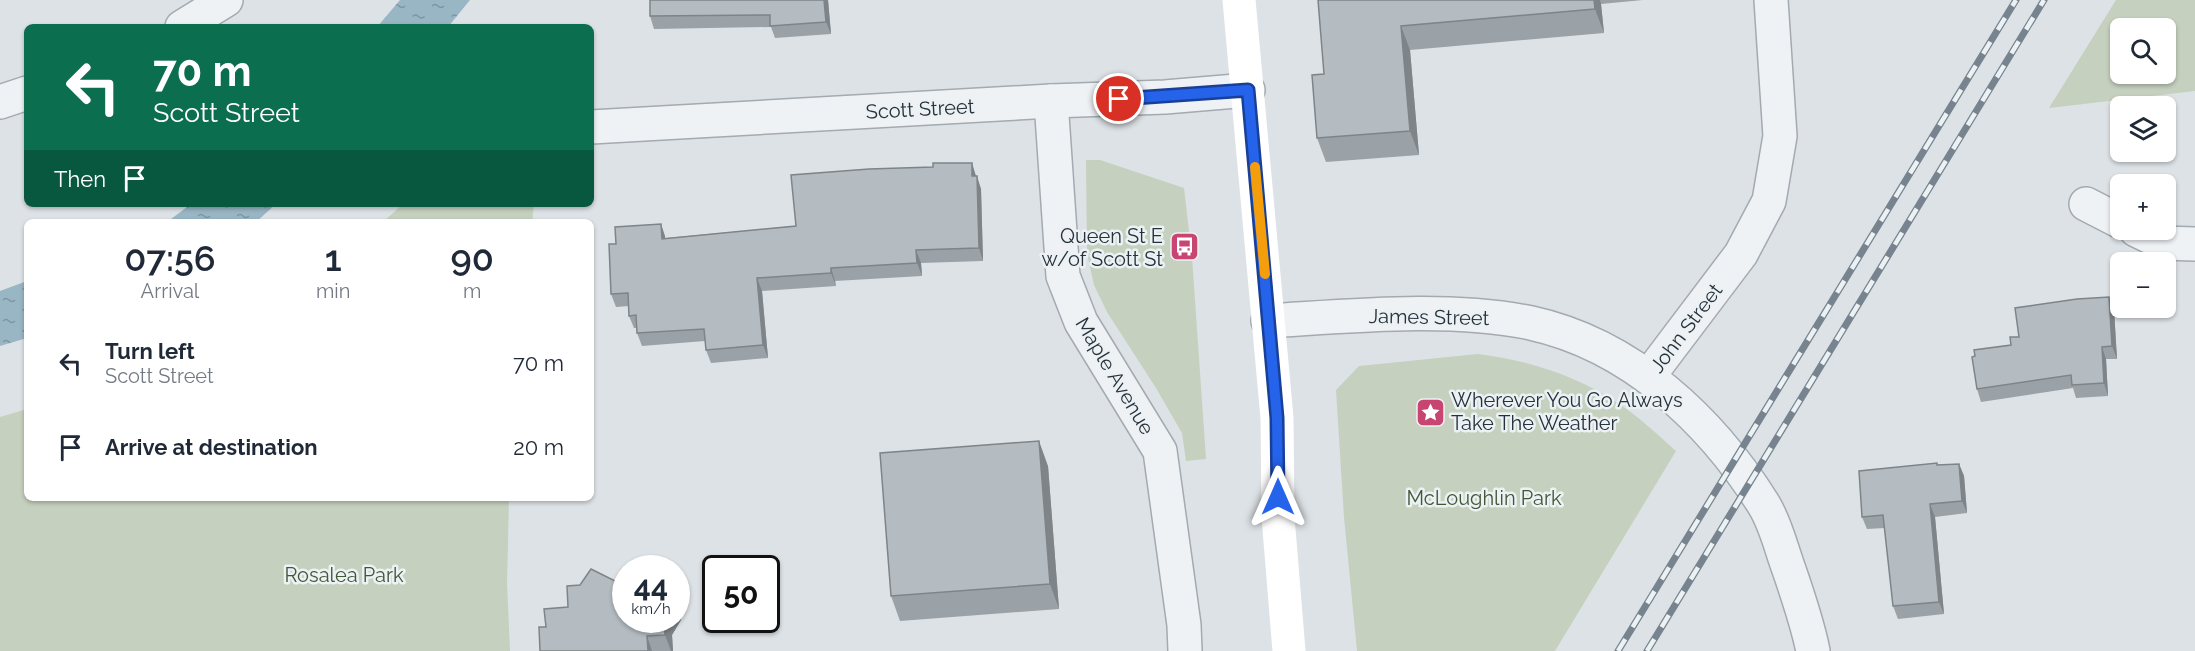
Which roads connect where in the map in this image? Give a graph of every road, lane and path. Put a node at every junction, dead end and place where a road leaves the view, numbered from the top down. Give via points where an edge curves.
1 (226, 0) edge
2 (1239, 0) edge
3 (1771, 0) edge
4 (187, 24) edge
5 (1248, 90) junction
6 (24, 94) edge
7 (1051, 101) junction
8 (0, 102) edge
9 (594, 127) edge
10 (2086, 204) dead end
11 (2110, 216) edge
12 (2157, 240) edge
13 (2195, 244) edge
14 (1268, 321) junction
15 (1648, 377) junction
16 (1185, 651) edge
17 (1289, 651) edge
18 (1813, 651) edge

1 - 4 street
2 - 5 main road
3 - 15 street, John Street via 1780,136 1769,201 1741,254
5 - 7 street, Scott Street
5 - 14 main road
6 - 8 street
7 - 9 street, Scott Street
7 - 16 street, Maple Avenue via 1063,276 1081,322 1160,451
10 - 11 street
12 - 13 street
14 - 15 street, James Street via 1466,314 1531,323 1583,341
14 - 17 main road
15 - 18 street, John Street via 1707,429 1765,506

